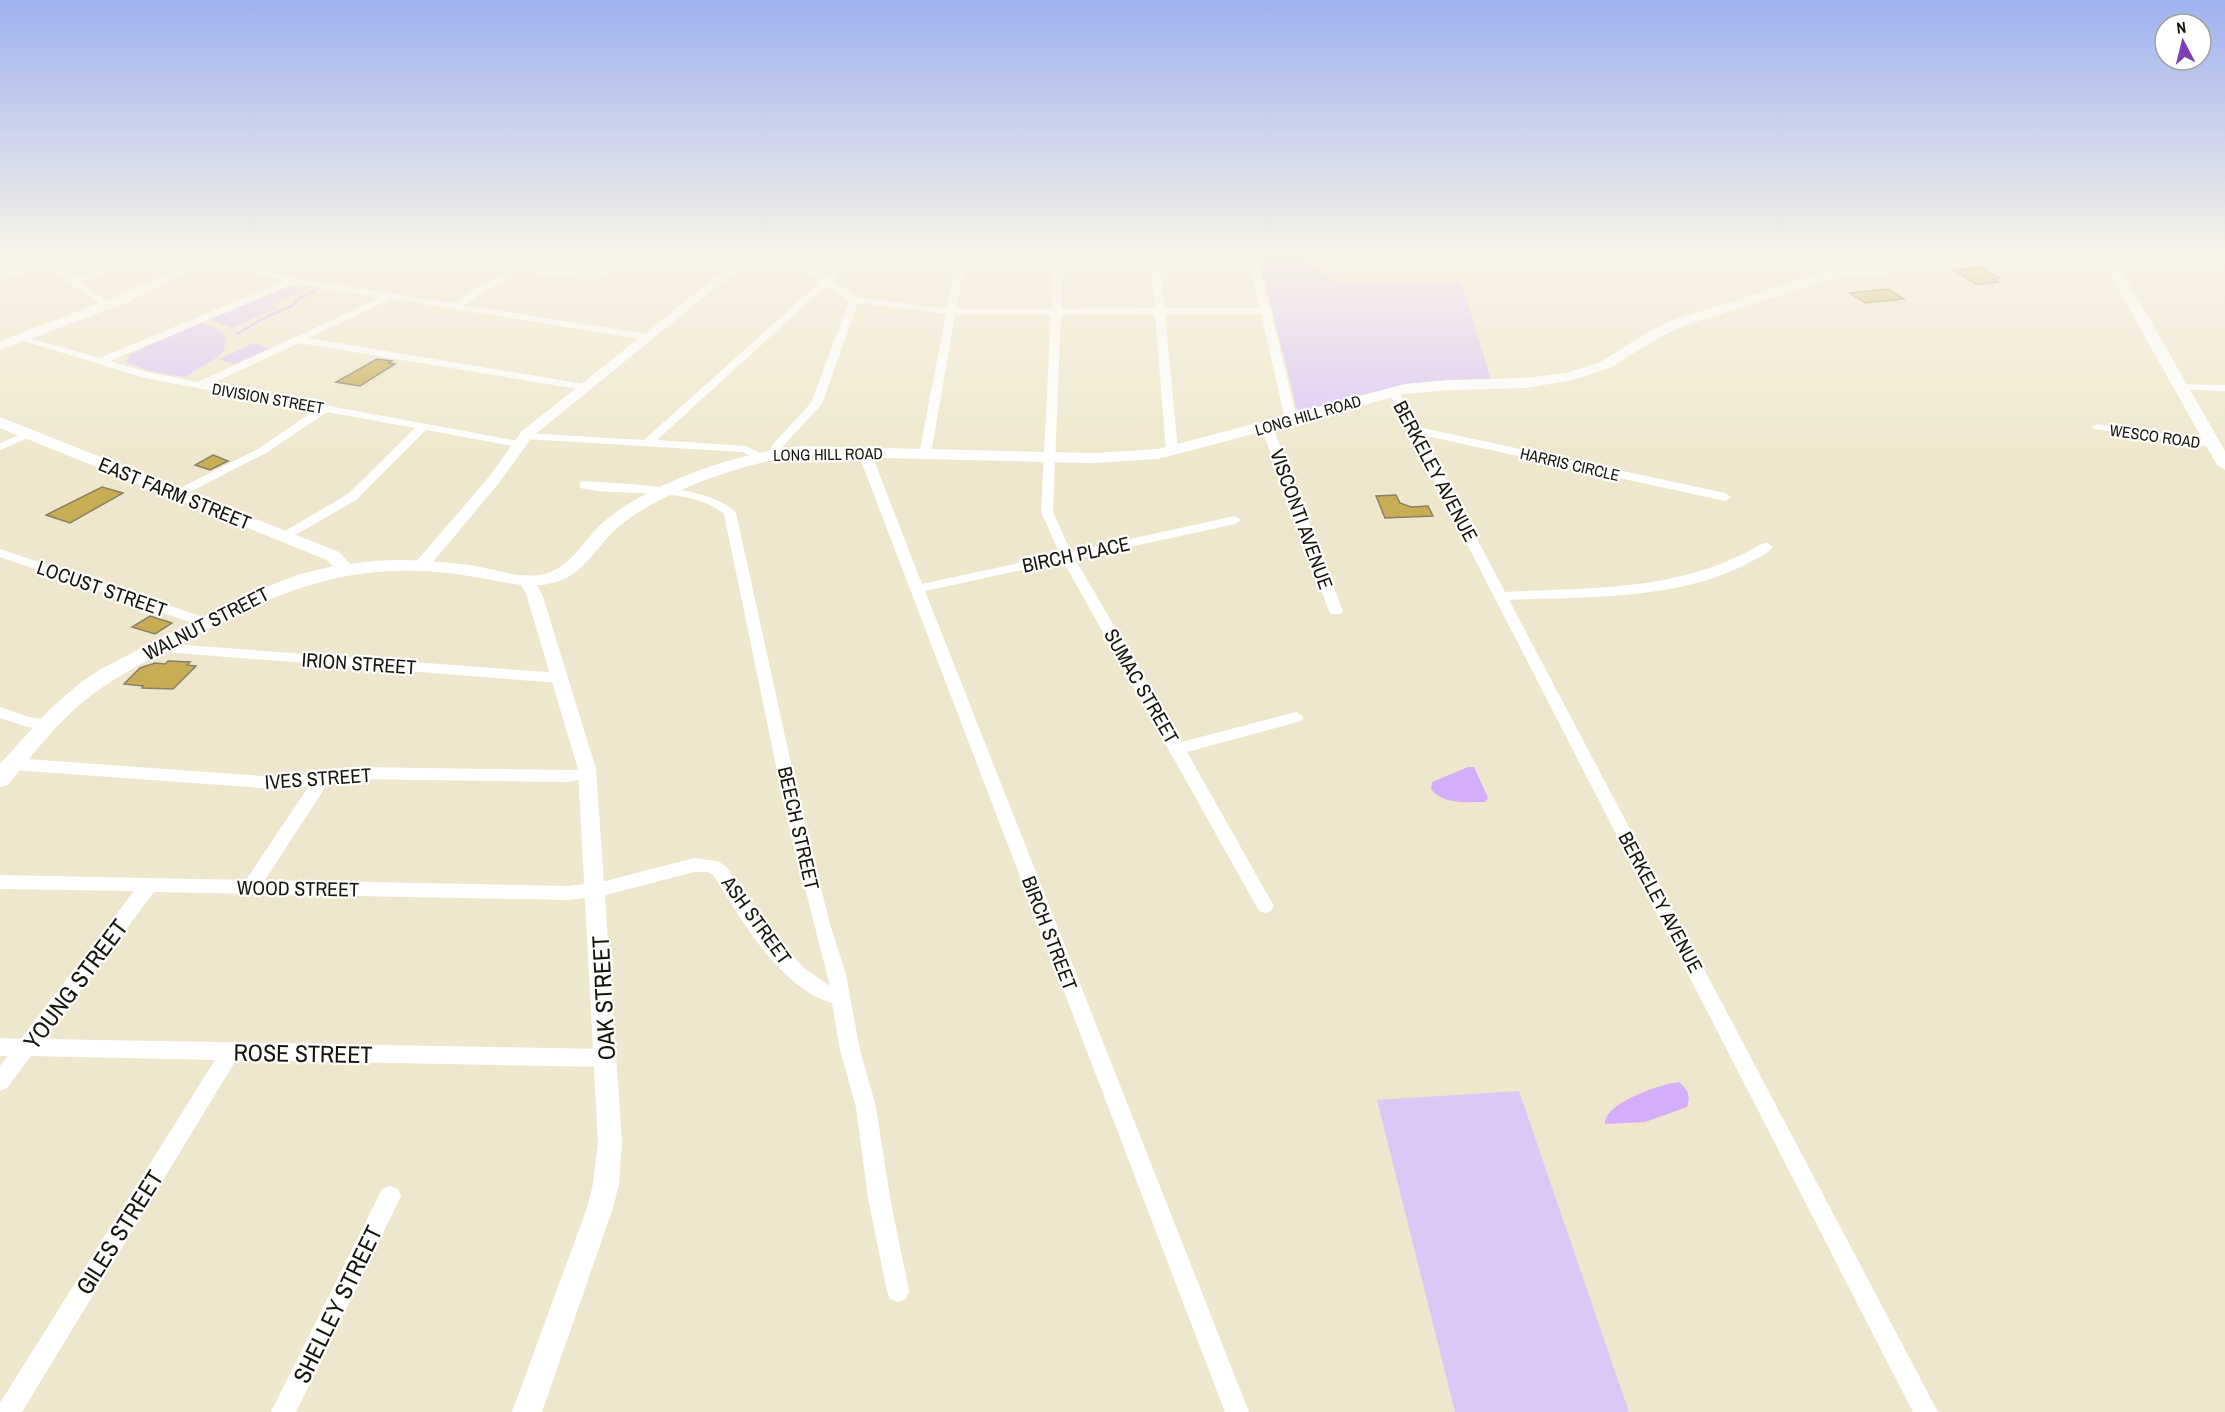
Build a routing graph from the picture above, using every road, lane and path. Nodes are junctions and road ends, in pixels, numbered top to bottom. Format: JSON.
{"nodes":[{"id":1,"x":62,"y":323,"type":"edge"},
{"id":2,"x":194,"y":323,"type":"edge"},
{"id":3,"x":335,"y":323,"type":"edge"},
{"id":4,"x":552,"y":323,"type":"edge"},
{"id":5,"x":666,"y":323,"type":"edge"},
{"id":6,"x":781,"y":323,"type":"edge"},
{"id":7,"x":846,"y":323,"type":"edge"},
{"id":8,"x":949,"y":323,"type":"edge"},
{"id":9,"x":1055,"y":323,"type":"edge"},
{"id":10,"x":1160,"y":323,"type":"edge"},
{"id":11,"x":1267,"y":323,"type":"edge"},
{"id":12,"x":1678,"y":323,"type":"edge"},
{"id":13,"x":2144,"y":323,"type":"edge"},
{"id":14,"x":647,"y":338,"type":"junction"},
{"id":15,"x":22,"y":339,"type":"junction"},
{"id":16,"x":300,"y":340,"type":"junction"},
{"id":17,"x":0,"y":346,"type":"edge"},
{"id":18,"x":100,"y":362,"type":"junction"},
{"id":19,"x":200,"y":385,"type":"junction"},
{"id":20,"x":584,"y":387,"type":"junction"},
{"id":21,"x":2180,"y":387,"type":"junction"},
{"id":22,"x":2225,"y":388,"type":"edge"},
{"id":23,"x":1394,"y":392,"type":"junction"},
{"id":24,"x":325,"y":408,"type":"junction"},
{"id":25,"x":1291,"y":419,"type":"junction"},
{"id":26,"x":0,"y":422,"type":"edge"},
{"id":27,"x":424,"y":426,"type":"junction"},
{"id":28,"x":1267,"y":427,"type":"junction"},
{"id":29,"x":2098,"y":427,"type":"dead end"},
{"id":30,"x":1416,"y":430,"type":"junction"},
{"id":31,"x":29,"y":434,"type":"junction"},
{"id":32,"x":521,"y":440,"type":"junction"},
{"id":33,"x":646,"y":444,"type":"junction"},
{"id":34,"x":2212,"y":444,"type":"junction"},
{"id":35,"x":0,"y":447,"type":"edge"},
{"id":36,"x":1172,"y":451,"type":"junction"},
{"id":37,"x":866,"y":453,"type":"junction"},
{"id":38,"x":925,"y":454,"type":"junction"},
{"id":39,"x":766,"y":455,"type":"junction"},
{"id":40,"x":1049,"y":457,"type":"junction"},
{"id":41,"x":2225,"y":465,"type":"edge"},
{"id":42,"x":584,"y":485,"type":"dead end"},
{"id":43,"x":669,"y":492,"type":"junction"},
{"id":44,"x":178,"y":494,"type":"junction"},
{"id":45,"x":1725,"y":497,"type":"dead end"},
{"id":46,"x":1235,"y":520,"type":"dead end"},
{"id":47,"x":285,"y":537,"type":"junction"},
{"id":48,"x":1767,"y":547,"type":"dead end"},
{"id":49,"x":0,"y":553,"type":"edge"},
{"id":50,"x":1067,"y":556,"type":"junction"},
{"id":51,"x":422,"y":566,"type":"junction"},
{"id":52,"x":344,"y":570,"type":"junction"},
{"id":53,"x":527,"y":580,"type":"junction"},
{"id":54,"x":917,"y":589,"type":"junction"},
{"id":55,"x":1501,"y":596,"type":"junction"},
{"id":56,"x":1336,"y":611,"type":"dead end"},
{"id":57,"x":204,"y":622,"type":"junction"},
{"id":58,"x":157,"y":648,"type":"junction"},
{"id":59,"x":560,"y":678,"type":"junction"},
{"id":60,"x":0,"y":712,"type":"edge"},
{"id":61,"x":1296,"y":717,"type":"dead end"},
{"id":62,"x":47,"y":724,"type":"junction"},
{"id":63,"x":1178,"y":748,"type":"junction"},
{"id":64,"x":13,"y":764,"type":"junction"},
{"id":65,"x":588,"y":774,"type":"junction"},
{"id":66,"x":324,"y":777,"type":"junction"},
{"id":67,"x":0,"y":779,"type":"edge"},
{"id":68,"x":0,"y":882,"type":"edge"},
{"id":69,"x":149,"y":885,"type":"junction"},
{"id":70,"x":251,"y":887,"type":"junction"},
{"id":71,"x":596,"y":890,"type":"junction"},
{"id":72,"x":1265,"y":906,"type":"dead end"},
{"id":73,"x":842,"y":997,"type":"junction"},
{"id":74,"x":0,"y":1047,"type":"edge"},
{"id":75,"x":26,"y":1048,"type":"junction"},
{"id":76,"x":230,"y":1052,"type":"junction"},
{"id":77,"x":606,"y":1058,"type":"junction"},
{"id":78,"x":0,"y":1082,"type":"edge"},
{"id":79,"x":390,"y":1196,"type":"dead end"},
{"id":80,"x":898,"y":1291,"type":"dead end"},
{"id":81,"x":8,"y":1412,"type":"edge"},
{"id":82,"x":283,"y":1412,"type":"edge"},
{"id":83,"x":527,"y":1412,"type":"edge"},
{"id":84,"x":1237,"y":1412,"type":"edge"},
{"id":85,"x":1926,"y":1412,"type":"edge"}],
"edges":[{"from":1,"to":15,"type":"main road"},
{"from":2,"to":18,"type":"street"},
{"from":3,"to":16,"type":"street"},
{"from":4,"to":14,"type":"street"},
{"from":5,"to":14,"type":"street"},
{"from":6,"to":33,"type":"street"},
{"from":7,"to":39,"type":"street"},
{"from":8,"to":38,"type":"street"},
{"from":9,"to":40,"type":"street","name":"SUMAC STREET"},
{"from":10,"to":36,"type":"street"},
{"from":11,"to":25,"type":"street"},
{"from":12,"to":23,"type":"main road","name":"LONG HILL ROAD"},
{"from":13,"to":21,"type":"main road"},
{"from":14,"to":20,"type":"street"},
{"from":15,"to":17,"type":"main road"},
{"from":15,"to":18,"type":"street","name":"DIVISION STREET"},
{"from":16,"to":19,"type":"street"},
{"from":16,"to":20,"type":"street"},
{"from":18,"to":19,"type":"street","name":"DIVISION STREET"},
{"from":19,"to":24,"type":"street","name":"DIVISION STREET"},
{"from":20,"to":32,"type":"street"},
{"from":21,"to":22,"type":"street"},
{"from":21,"to":34,"type":"main road"},
{"from":23,"to":25,"type":"main road","name":"LONG HILL ROAD"},
{"from":23,"to":30,"type":"street","name":"BERKELEY AVENUE"},
{"from":24,"to":27,"type":"street","name":"DIVISION STREET"},
{"from":24,"to":44,"type":"street"},
{"from":25,"to":28,"type":"main road","name":"LONG HILL ROAD"},
{"from":26,"to":31,"type":"main road","name":"EAST FARM STREET"},
{"from":27,"to":32,"type":"street","name":"DIVISION STREET"},
{"from":27,"to":47,"type":"street"},
{"from":28,"to":36,"type":"main road","name":"LONG HILL ROAD"},
{"from":28,"to":56,"type":"street","name":"VISCONTI AVENUE"},
{"from":29,"to":34,"type":"street","name":"WESCO ROAD"},
{"from":30,"to":45,"type":"street","name":"HARRIS CIRCLE"},
{"from":30,"to":55,"type":"street","name":"BERKELEY AVENUE"},
{"from":31,"to":35,"type":"street"},
{"from":31,"to":44,"type":"main road","name":"EAST FARM STREET"},
{"from":32,"to":33,"type":"street","name":"DIVISION STREET"},
{"from":32,"to":51,"type":"street"},
{"from":33,"to":39,"type":"street","name":"DIVISION STREET"},
{"from":34,"to":41,"type":"main road"},
{"from":36,"to":40,"type":"main road","name":"LONG HILL ROAD"},
{"from":37,"to":38,"type":"main road","name":"LONG HILL ROAD"},
{"from":37,"to":39,"type":"main road","name":"LONG HILL ROAD"},
{"from":37,"to":54,"type":"street","name":"BIRCH STREET"},
{"from":38,"to":40,"type":"main road","name":"LONG HILL ROAD"},
{"from":39,"to":43,"type":"main road","name":"LONG HILL ROAD"},
{"from":40,"to":50,"type":"street","name":"SUMAC STREET"},
{"from":42,"to":43,"type":"street","name":"BEECH STREET"},
{"from":43,"to":53,"type":"main road","name":"LONG HILL ROAD"},
{"from":43,"to":73,"type":"street","name":"BEECH STREET"},
{"from":44,"to":47,"type":"main road","name":"EAST FARM STREET"},
{"from":46,"to":50,"type":"street","name":"BIRCH PLACE"},
{"from":47,"to":52,"type":"main road","name":"EAST FARM STREET"},
{"from":48,"to":55,"type":"street"},
{"from":49,"to":57,"type":"street","name":"LOCUST STREET"},
{"from":50,"to":54,"type":"street","name":"BIRCH PLACE"},
{"from":50,"to":63,"type":"street","name":"SUMAC STREET"},
{"from":51,"to":52,"type":"main road","name":"WALNUT STREET"},
{"from":51,"to":53,"type":"main road","name":"WALNUT STREET"},
{"from":52,"to":57,"type":"main road","name":"WALNUT STREET"},
{"from":53,"to":59,"type":"street","name":"OAK STREET"},
{"from":54,"to":84,"type":"street","name":"BIRCH STREET"},
{"from":55,"to":85,"type":"street","name":"BERKELEY AVENUE"},
{"from":57,"to":58,"type":"main road","name":"WALNUT STREET"},
{"from":58,"to":59,"type":"street","name":"IRION STREET"},
{"from":58,"to":62,"type":"main road","name":"WALNUT STREET"},
{"from":59,"to":65,"type":"street","name":"OAK STREET"},
{"from":60,"to":62,"type":"street"},
{"from":61,"to":63,"type":"street"},
{"from":62,"to":64,"type":"main road","name":"WALNUT STREET"},
{"from":63,"to":72,"type":"street","name":"SUMAC STREET"},
{"from":64,"to":66,"type":"street","name":"IVES STREET"},
{"from":64,"to":67,"type":"main road","name":"WALNUT STREET"},
{"from":65,"to":66,"type":"street","name":"IVES STREET"},
{"from":65,"to":71,"type":"street","name":"OAK STREET"},
{"from":66,"to":70,"type":"street"},
{"from":68,"to":69,"type":"street","name":"WOOD STREET"},
{"from":69,"to":70,"type":"street","name":"WOOD STREET"},
{"from":69,"to":75,"type":"street","name":"YOUNG STREET"},
{"from":70,"to":71,"type":"street","name":"WOOD STREET"},
{"from":71,"to":73,"type":"street","name":"ASH STREET"},
{"from":71,"to":77,"type":"street","name":"OAK STREET"},
{"from":73,"to":80,"type":"street","name":"BEECH STREET"},
{"from":74,"to":75,"type":"street","name":"ROSE STREET"},
{"from":75,"to":76,"type":"street","name":"ROSE STREET"},
{"from":75,"to":78,"type":"street","name":"YOUNG STREET"},
{"from":76,"to":77,"type":"street","name":"ROSE STREET"},
{"from":76,"to":81,"type":"street","name":"GILES STREET"},
{"from":77,"to":83,"type":"street","name":"OAK STREET"},
{"from":79,"to":82,"type":"street","name":"SHELLEY STREET"}]}
